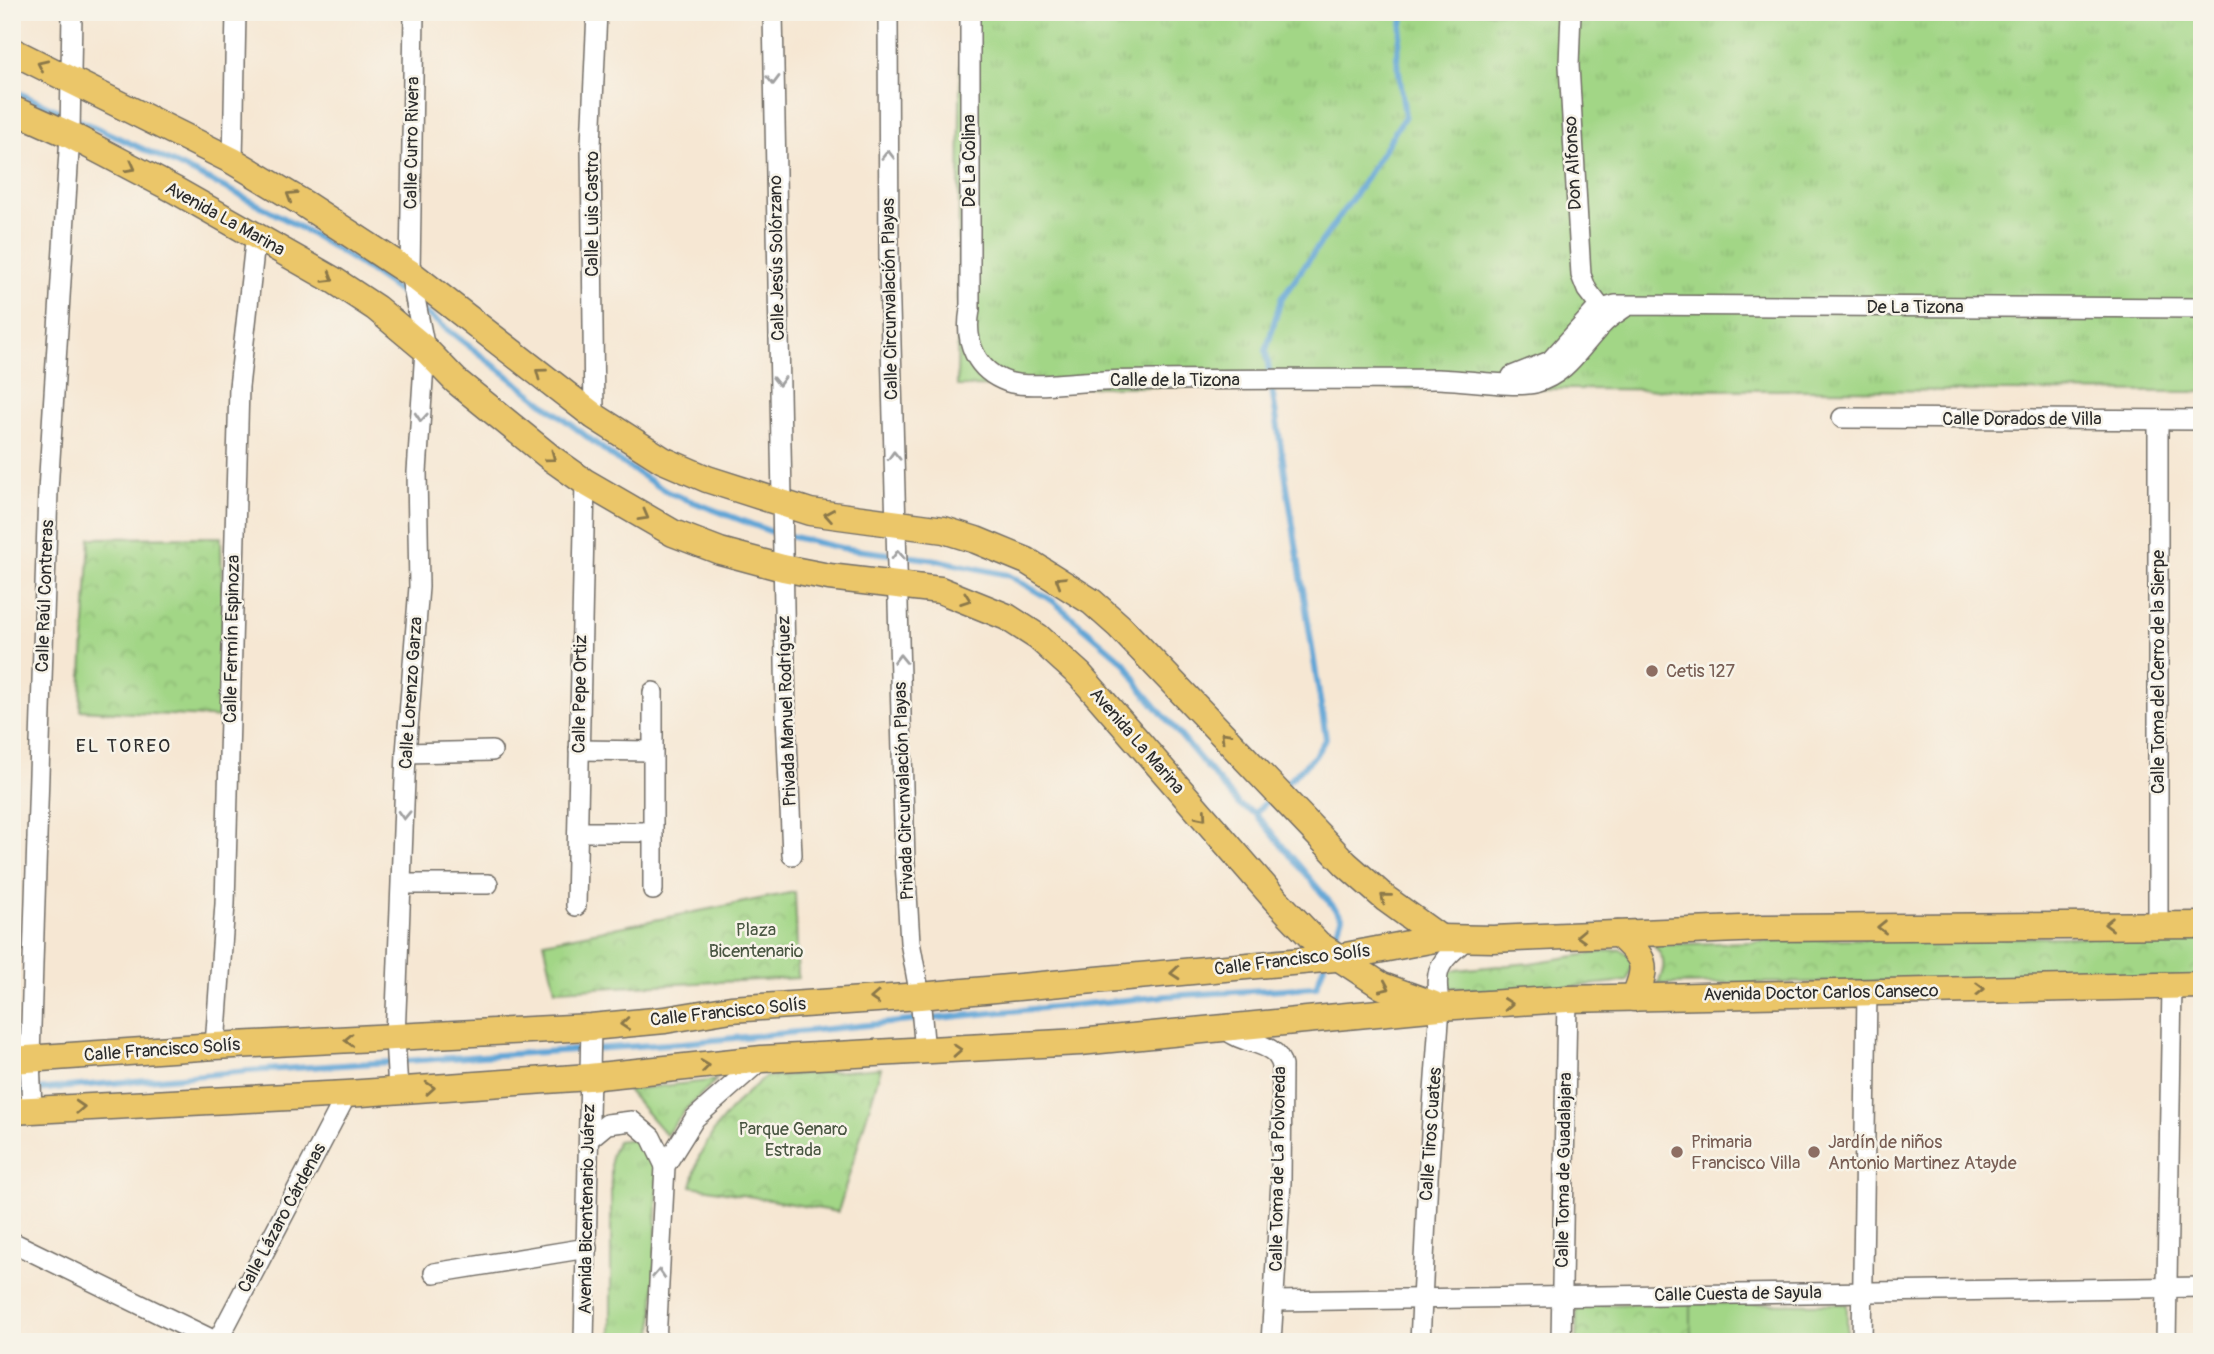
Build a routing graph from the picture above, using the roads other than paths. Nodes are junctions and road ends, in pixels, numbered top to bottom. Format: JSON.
{"nodes":[{"id":1,"x":72,"y":12,"type":"edge"},
{"id":2,"x":236,"y":12,"type":"edge"},
{"id":3,"x":414,"y":12,"type":"edge"},
{"id":4,"x":597,"y":12,"type":"edge"},
{"id":5,"x":773,"y":12,"type":"edge"},
{"id":6,"x":869,"y":12,"type":"edge"},
{"id":7,"x":970,"y":12,"type":"edge"},
{"id":8,"x":1571,"y":12,"type":"edge"},
{"id":9,"x":887,"y":20,"type":"edge"},
{"id":10,"x":12,"y":51,"type":"edge"},
{"id":11,"x":73,"y":79,"type":"junction"},
{"id":12,"x":12,"y":109,"type":"edge"},
{"id":13,"x":70,"y":135,"type":"junction"},
{"id":14,"x":233,"y":161,"type":"junction"},
{"id":15,"x":256,"y":233,"type":"junction"},
{"id":16,"x":410,"y":273,"type":"junction"},
{"id":17,"x":2202,"y":308,"type":"edge"},
{"id":18,"x":970,"y":310,"type":"joint"},
{"id":19,"x":1605,"y":313,"type":"junction"},
{"id":20,"x":425,"y":349,"type":"junction"},
{"id":21,"x":594,"y":416,"type":"junction"},
{"id":22,"x":1842,"y":418,"type":"dead end"},
{"id":23,"x":2158,"y":420,"type":"junction"},
{"id":24,"x":2202,"y":420,"type":"edge"},
{"id":25,"x":585,"y":482,"type":"junction"},
{"id":26,"x":781,"y":503,"type":"junction"},
{"id":27,"x":897,"y":524,"type":"junction"},
{"id":28,"x":783,"y":568,"type":"junction"},
{"id":29,"x":899,"y":586,"type":"junction"},
{"id":30,"x":653,"y":692,"type":"dead end"},
{"id":31,"x":579,"y":750,"type":"junction"},
{"id":32,"x":492,"y":751,"type":"dead end"},
{"id":33,"x":652,"y":751,"type":"junction"},
{"id":34,"x":406,"y":753,"type":"junction"},
{"id":35,"x":578,"y":832,"type":"junction"},
{"id":36,"x":651,"y":832,"type":"junction"},
{"id":37,"x":792,"y":855,"type":"dead end"},
{"id":38,"x":402,"y":884,"type":"junction"},
{"id":39,"x":488,"y":884,"type":"dead end"},
{"id":40,"x":653,"y":890,"type":"dead end"},
{"id":41,"x":576,"y":906,"type":"dead end"},
{"id":42,"x":2158,"y":924,"type":"junction"},
{"id":43,"x":2202,"y":925,"type":"edge"},
{"id":44,"x":1618,"y":934,"type":"junction"},
{"id":45,"x":1440,"y":938,"type":"junction"},
{"id":46,"x":1467,"y":939,"type":"junction"},
{"id":47,"x":1327,"y":959,"type":"junction"},
{"id":48,"x":2172,"y":985,"type":"junction"},
{"id":49,"x":2202,"y":985,"type":"edge"},
{"id":50,"x":1867,"y":991,"type":"junction"},
{"id":51,"x":920,"y":996,"type":"junction"},
{"id":52,"x":1634,"y":998,"type":"junction"},
{"id":53,"x":1567,"y":999,"type":"junction"},
{"id":54,"x":1440,"y":1007,"type":"junction"},
{"id":55,"x":591,"y":1027,"type":"junction"},
{"id":56,"x":1227,"y":1030,"type":"junction"},
{"id":57,"x":395,"y":1038,"type":"junction"},
{"id":58,"x":215,"y":1046,"type":"junction"},
{"id":59,"x":925,"y":1052,"type":"junction"},
{"id":60,"x":21,"y":1059,"type":"edge"},
{"id":61,"x":762,"y":1059,"type":"junction"},
{"id":62,"x":589,"y":1077,"type":"junction"},
{"id":63,"x":398,"y":1090,"type":"junction"},
{"id":64,"x":347,"y":1094,"type":"junction"},
{"id":65,"x":22,"y":1110,"type":"edge"},
{"id":66,"x":590,"y":1138,"type":"junction"},
{"id":67,"x":665,"y":1166,"type":"junction"},
{"id":68,"x":12,"y":1242,"type":"edge"},
{"id":69,"x":587,"y":1248,"type":"junction"},
{"id":70,"x":433,"y":1273,"type":"dead end"},
{"id":71,"x":2202,"y":1287,"type":"edge"},
{"id":72,"x":2167,"y":1288,"type":"junction"},
{"id":73,"x":1863,"y":1293,"type":"junction"},
{"id":74,"x":1562,"y":1297,"type":"junction"},
{"id":75,"x":1422,"y":1299,"type":"junction"},
{"id":76,"x":1275,"y":1301,"type":"junction"},
{"id":77,"x":217,"y":1342,"type":"edge"},
{"id":78,"x":584,"y":1342,"type":"edge"},
{"id":79,"x":656,"y":1342,"type":"edge"},
{"id":80,"x":1271,"y":1342,"type":"edge"},
{"id":81,"x":1420,"y":1342,"type":"edge"},
{"id":82,"x":1561,"y":1342,"type":"edge"},
{"id":83,"x":1862,"y":1342,"type":"edge"},
{"id":84,"x":2166,"y":1342,"type":"edge"}],
"edges":[{"from":1,"to":11,"type":"street","name":"Calle Raúl Contreras"},
{"from":2,"to":14,"type":"street"},
{"from":3,"to":16,"type":"street","name":"Calle Curro Rivera"},
{"from":4,"to":21,"type":"street","name":"Calle Luis Castro"},
{"from":5,"to":26,"type":"street","name":"Calle Jesús Solórzano","one_way":true},
{"from":6,"to":9,"type":"street"},
{"from":7,"to":18,"type":"street","name":"De La Colina"},
{"from":8,"to":19,"type":"street","name":"Don Alfonso"},
{"from":27,"to":9,"type":"street","name":"Calle Circunvalación Playas","one_way":true},
{"from":11,"to":10,"type":"main road","one_way":true},
{"from":11,"to":13,"type":"street","name":"Calle Raúl Contreras"},
{"from":11,"to":14,"type":"main road"},
{"from":12,"to":13,"type":"main road","name":"Avenida La Marina"},
{"from":13,"to":15,"type":"main road","name":"Avenida La Marina","one_way":true},
{"from":13,"to":60,"type":"street","name":"Calle Raúl Contreras"},
{"from":16,"to":14,"type":"main road","one_way":true},
{"from":15,"to":20,"type":"main road","name":"Avenida La Marina","one_way":true},
{"from":15,"to":58,"type":"street","name":"Calle Fermín Espinoza"},
{"from":16,"to":20,"type":"street"},
{"from":21,"to":16,"type":"main road","one_way":true},
{"from":17,"to":19,"type":"street","name":"De La Tizona"},
{"from":18,"to":19,"type":"street","name":"Calle de la Tizona"},
{"from":20,"to":25,"type":"main road","name":"Avenida La Marina","one_way":true},
{"from":20,"to":34,"type":"street","name":"Calle Lorenzo Garza","one_way":true},
{"from":21,"to":26,"type":"main road"},
{"from":22,"to":23,"type":"street","name":"Calle Dorados de Villa"},
{"from":23,"to":24,"type":"street","name":"Calle Dorados de Villa"},
{"from":23,"to":42,"type":"street","name":"Calle Toma del Cerro de la Sierpe"},
{"from":25,"to":28,"type":"main road","name":"Avenida La Marina","one_way":true},
{"from":25,"to":31,"type":"street","name":"Calle Pepe Ortiz"},
{"from":27,"to":26,"type":"main road","one_way":true},
{"from":26,"to":28,"type":"street"},
{"from":29,"to":27,"type":"street","name":"Calle Circunvalación Playas","one_way":true},
{"from":45,"to":27,"type":"main road","one_way":true},
{"from":28,"to":29,"type":"main road","name":"Avenida La Marina"},
{"from":28,"to":37,"type":"street","name":"Privada Manuel Rodríguez"},
{"from":29,"to":47,"type":"main road","name":"Avenida La Marina","one_way":true},
{"from":51,"to":29,"type":"street","name":"Privada Circunvalación Playas","one_way":true},
{"from":30,"to":33,"type":"street"},
{"from":31,"to":33,"type":"street"},
{"from":31,"to":35,"type":"street","name":"Calle Pepe Ortiz"},
{"from":32,"to":34,"type":"street"},
{"from":33,"to":36,"type":"street"},
{"from":34,"to":38,"type":"street","name":"Calle Lorenzo Garza","one_way":true},
{"from":35,"to":36,"type":"street"},
{"from":35,"to":41,"type":"street","name":"Calle Pepe Ortiz"},
{"from":36,"to":40,"type":"street"},
{"from":38,"to":39,"type":"street"},
{"from":38,"to":57,"type":"street","name":"Calle Lorenzo Garza"},
{"from":42,"to":43,"type":"main road"},
{"from":42,"to":44,"type":"main road","one_way":true},
{"from":44,"to":46,"type":"main road","one_way":true},
{"from":44,"to":52,"type":"main road"},
{"from":45,"to":46,"type":"main road"},
{"from":45,"to":47,"type":"main road","name":"Calle Francisco Solís"},
{"from":46,"to":54,"type":"street","name":"Calle Tiros Cuates"},
{"from":47,"to":51,"type":"main road","name":"Calle Francisco Solís","one_way":true},
{"from":47,"to":54,"type":"main road","name":"Avenida La Marina","one_way":true},
{"from":48,"to":49,"type":"main road","name":"Avenida Doctor Carlos Canseco"},
{"from":50,"to":48,"type":"main road","name":"Avenida Doctor Carlos Canseco","one_way":true},
{"from":48,"to":72,"type":"street"},
{"from":50,"to":52,"type":"main road","name":"Avenida Doctor Carlos Canseco"},
{"from":50,"to":73,"type":"street"},
{"from":51,"to":55,"type":"main road","name":"Calle Francisco Solís","one_way":true},
{"from":51,"to":59,"type":"street","name":"Privada Circunvalación Playas"},
{"from":52,"to":53,"type":"main road","name":"Avenida Doctor Carlos Canseco"},
{"from":54,"to":53,"type":"main road","name":"Avenida Doctor Carlos Canseco","one_way":true},
{"from":53,"to":74,"type":"street","name":"Calle Toma de Guadalajara"},
{"from":54,"to":56,"type":"main road"},
{"from":54,"to":75,"type":"street","name":"Calle Tiros Cuates"},
{"from":55,"to":57,"type":"main road","name":"Calle Francisco Solís"},
{"from":55,"to":62,"type":"street","name":"Avenida Bicentenario Juárez"},
{"from":59,"to":56,"type":"main road","one_way":true},
{"from":56,"to":76,"type":"street","name":"Calle Toma de La Polvoreda"},
{"from":57,"to":58,"type":"main road","name":"Calle Francisco Solís","one_way":true},
{"from":57,"to":63,"type":"street","name":"Calle Lorenzo Garza"},
{"from":58,"to":60,"type":"main road","name":"Calle Francisco Solís"},
{"from":59,"to":61,"type":"main road"},
{"from":60,"to":65,"type":"street","name":"Calle Raúl Contreras"},
{"from":62,"to":61,"type":"main road","one_way":true},
{"from":61,"to":67,"type":"street"},
{"from":63,"to":62,"type":"main road","one_way":true},
{"from":62,"to":66,"type":"street","name":"Avenida Bicentenario Juárez"},
{"from":63,"to":64,"type":"main road"},
{"from":65,"to":64,"type":"main road","one_way":true},
{"from":64,"to":77,"type":"street","name":"Calle Lázaro Cárdenas"},
{"from":66,"to":67,"type":"street"},
{"from":66,"to":69,"type":"street","name":"Avenida Bicentenario Juárez"},
{"from":79,"to":67,"type":"street","one_way":true},
{"from":68,"to":77,"type":"street"},
{"from":69,"to":70,"type":"street"},
{"from":69,"to":78,"type":"street","name":"Avenida Bicentenario Juárez"},
{"from":71,"to":72,"type":"street","name":"Calle Cuesta de Sayula"},
{"from":72,"to":73,"type":"street","name":"Calle Cuesta de Sayula"},
{"from":72,"to":84,"type":"street"},
{"from":73,"to":74,"type":"street","name":"Calle Cuesta de Sayula"},
{"from":73,"to":83,"type":"street"},
{"from":74,"to":75,"type":"street","name":"Calle Cuesta de Sayula"},
{"from":74,"to":82,"type":"street","name":"Calle Toma de Guadalajara"},
{"from":75,"to":76,"type":"street","name":"Calle Cuesta de Sayula"},
{"from":75,"to":81,"type":"street","name":"Calle Tiros Cuates"},
{"from":76,"to":80,"type":"street","name":"Calle Toma de La Polvoreda"}]}
